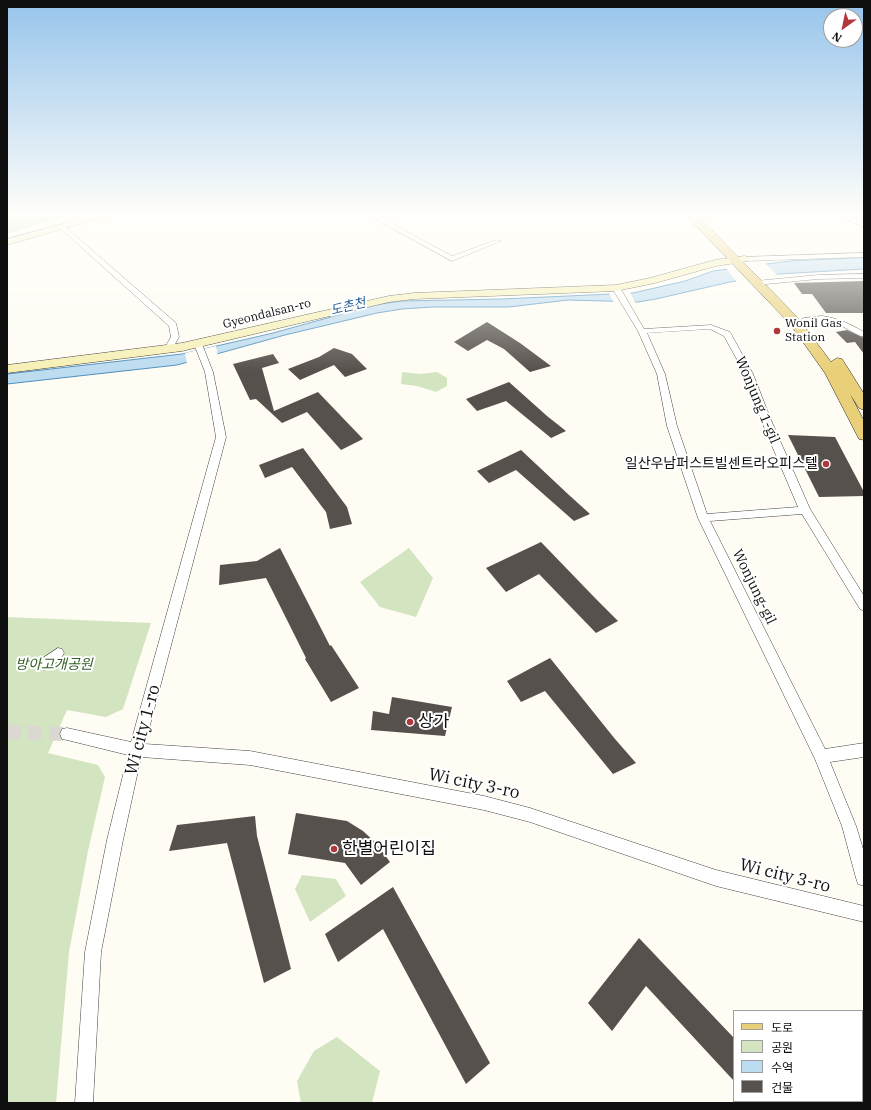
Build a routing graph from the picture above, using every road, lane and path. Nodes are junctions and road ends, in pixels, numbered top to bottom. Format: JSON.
{"nodes":[{"id":1,"x":107,"y":267,"type":"edge"},
{"id":2,"x":700,"y":267,"type":"edge"},
{"id":3,"x":746,"y":267,"type":"edge"},
{"id":4,"x":864,"y":276,"type":"edge"},
{"id":5,"x":760,"y":281,"type":"junction"},
{"id":6,"x":617,"y":290,"type":"junction"},
{"id":7,"x":804,"y":320,"type":"junction"},
{"id":8,"x":642,"y":331,"type":"junction"},
{"id":9,"x":864,"y":335,"type":"edge"},
{"id":10,"x":199,"y":346,"type":"junction"},
{"id":11,"x":168,"y":349,"type":"junction"},
{"id":12,"x":7,"y":369,"type":"edge"},
{"id":13,"x":864,"y":405,"type":"edge"},
{"id":14,"x":864,"y":435,"type":"edge"},
{"id":15,"x":805,"y":510,"type":"junction"},
{"id":16,"x":703,"y":518,"type":"junction"},
{"id":17,"x":864,"y":606,"type":"edge"},
{"id":18,"x":58,"y":653,"type":"dead end"},
{"id":19,"x":44,"y":664,"type":"dead end"},
{"id":20,"x":66,"y":734,"type":"tunnel mouth"},
{"id":21,"x":136,"y":750,"type":"junction"},
{"id":22,"x":864,"y":750,"type":"edge"},
{"id":23,"x":821,"y":756,"type":"junction"},
{"id":24,"x":864,"y":878,"type":"edge"},
{"id":25,"x":864,"y":914,"type":"edge"},
{"id":26,"x":84,"y":1103,"type":"edge"}],
"edges":[{"from":1,"to":11,"type":"street"},
{"from":2,"to":6,"type":"street","name":"Gyeondalsan-ro"},
{"from":3,"to":5,"type":"main road"},
{"from":4,"to":5,"type":"street"},
{"from":5,"to":7,"type":"main road"},
{"from":5,"to":14,"type":"main road"},
{"from":6,"to":8,"type":"street","name":"Wonjung-gil"},
{"from":6,"to":10,"type":"street","name":"Gyeondalsan-ro"},
{"from":7,"to":9,"type":"street"},
{"from":7,"to":13,"type":"main road"},
{"from":8,"to":15,"type":"street","name":"Wonjung 1-gil"},
{"from":8,"to":16,"type":"street","name":"Wonjung-gil"},
{"from":10,"to":11,"type":"street","name":"Gyeondalsan-ro"},
{"from":10,"to":21,"type":"street","name":"Wi city 1-ro"},
{"from":11,"to":12,"type":"street","name":"Gyeondalsan-ro"},
{"from":15,"to":16,"type":"street"},
{"from":15,"to":17,"type":"street","name":"Wonjung 1-gil"},
{"from":16,"to":23,"type":"street","name":"Wonjung-gil"},
{"from":18,"to":19,"type":"street"},
{"from":20,"to":21,"type":"street","name":"Wi city 3-ro"},
{"from":21,"to":25,"type":"street","name":"Wi city 3-ro"},
{"from":21,"to":26,"type":"street","name":"Wi city 1-ro"},
{"from":22,"to":23,"type":"street"},
{"from":23,"to":24,"type":"street","name":"Wonjung-gil"}]}
